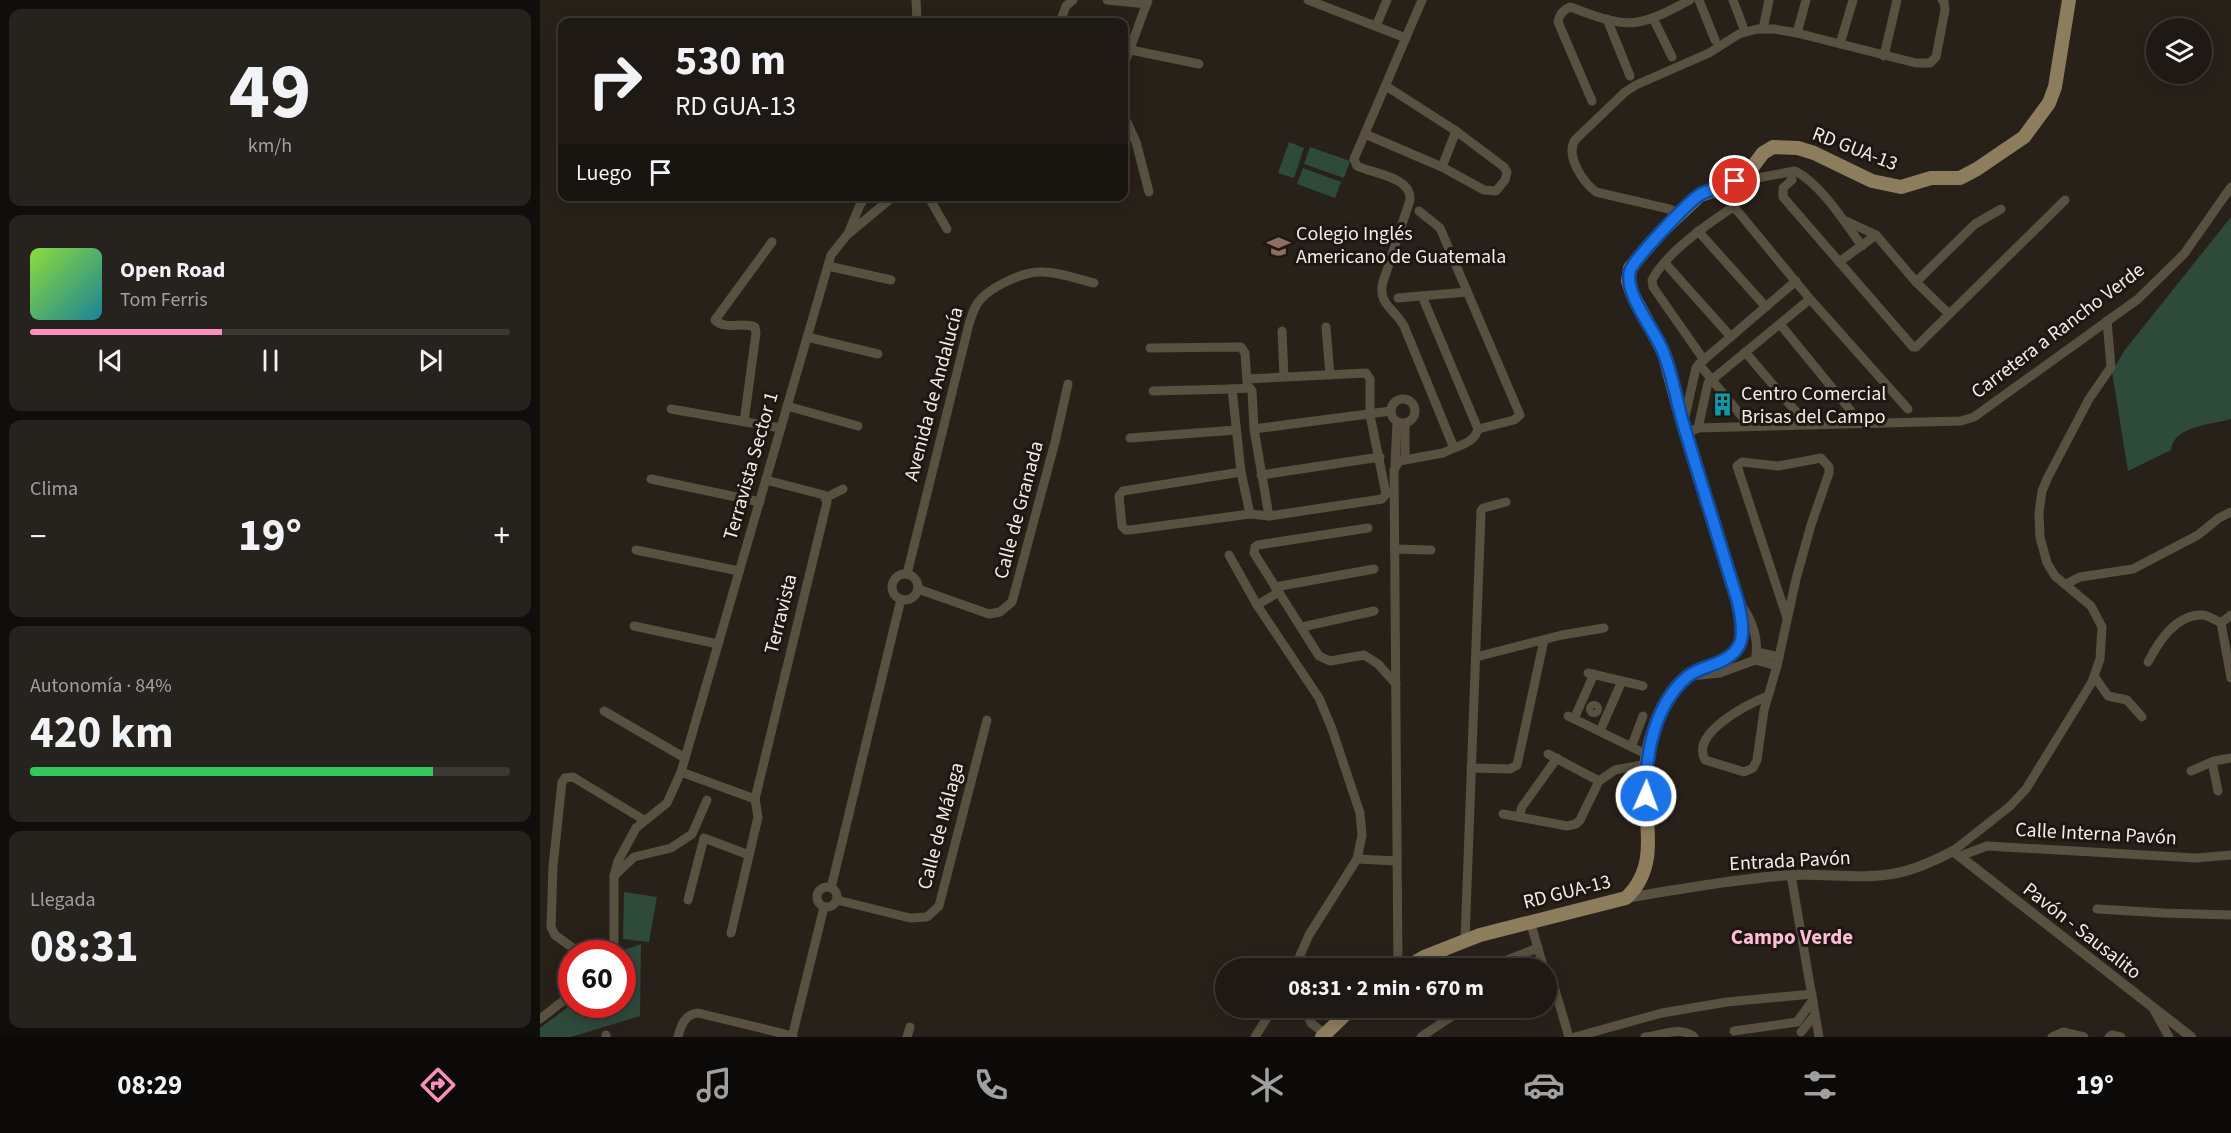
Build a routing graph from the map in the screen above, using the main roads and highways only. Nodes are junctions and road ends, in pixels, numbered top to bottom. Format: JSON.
{"nodes":[{"id":1,"x":2069,"y":0,"type":"edge"},
{"id":2,"x":1425,"y":958,"type":"edge"},
{"id":3,"x":1342,"y":1018,"type":"edge"},
{"id":4,"x":1323,"y":1036,"type":"edge"}],
"edges":[{"from":1,"to":2,"type":"main road","name":"RD GUA-13"},
{"from":3,"to":4,"type":"main road"}]}
